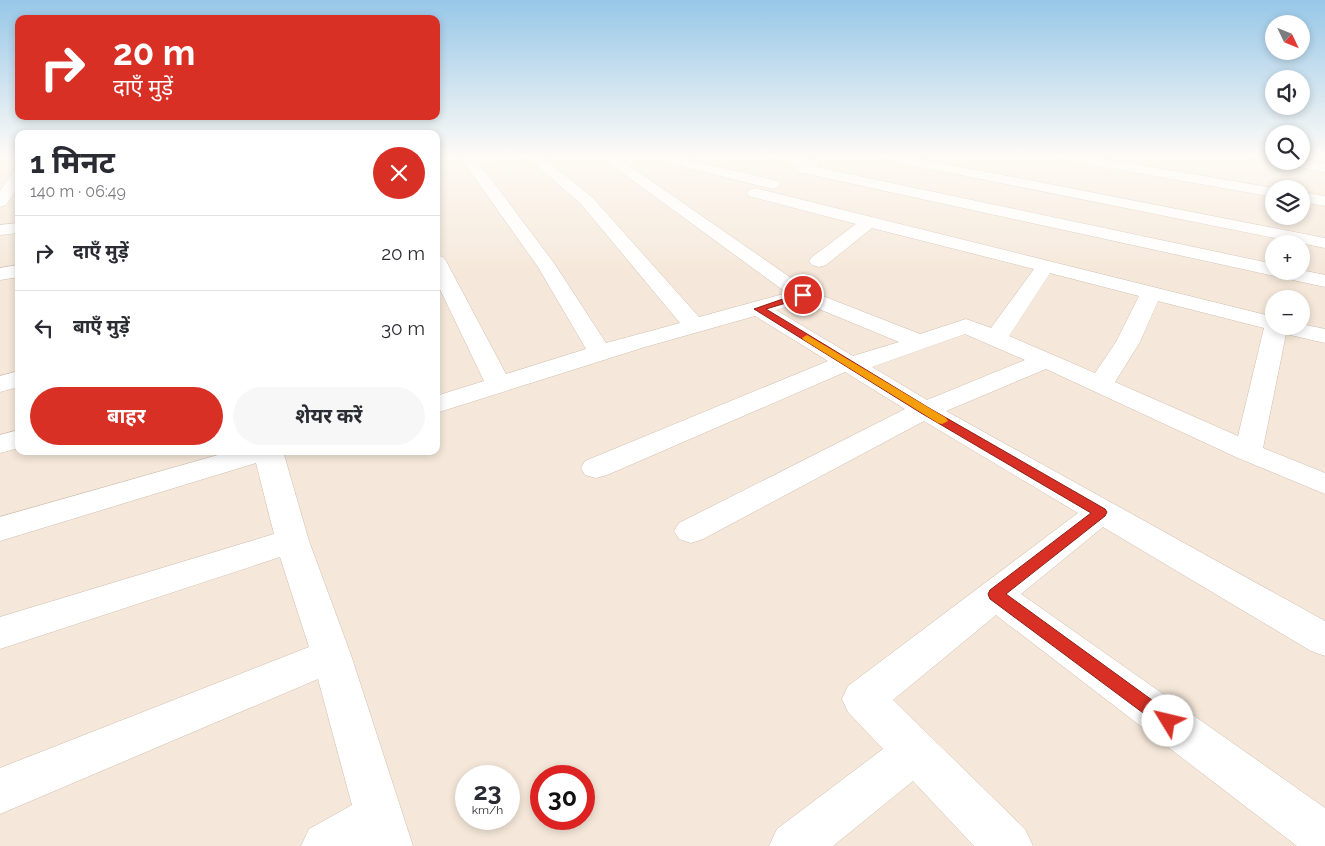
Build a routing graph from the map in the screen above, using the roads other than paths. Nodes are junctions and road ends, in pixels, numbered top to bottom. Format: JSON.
{"nodes":[{"id":1,"x":494,"y":194,"type":"edge"},
{"id":2,"x":579,"y":194,"type":"edge"},
{"id":3,"x":661,"y":194,"type":"edge"},
{"id":4,"x":761,"y":194,"type":"edge"},
{"id":5,"x":949,"y":194,"type":"edge"},
{"id":6,"x":1082,"y":194,"type":"edge"},
{"id":7,"x":1310,"y":198,"type":"edge"},
{"id":8,"x":1325,"y":201,"type":"edge"},
{"id":9,"x":869,"y":222,"type":"junction"},
{"id":10,"x":15,"y":228,"type":"edge"},
{"id":11,"x":0,"y":230,"type":"edge"},
{"id":12,"x":1325,"y":242,"type":"edge"},
{"id":13,"x":819,"y":261,"type":"dead end"},
{"id":14,"x":1045,"y":267,"type":"junction"},
{"id":15,"x":1265,"y":268,"type":"edge"},
{"id":16,"x":440,"y":269,"type":"edge"},
{"id":17,"x":15,"y":272,"type":"edge"},
{"id":18,"x":0,"y":274,"type":"edge"},
{"id":19,"x":1310,"y":278,"type":"edge"},
{"id":20,"x":1325,"y":281,"type":"edge"},
{"id":21,"x":1152,"y":292,"type":"junction"},
{"id":22,"x":803,"y":295,"type":"junction"},
{"id":23,"x":758,"y":309,"type":"junction"},
{"id":24,"x":1265,"y":322,"type":"edge"},
{"id":25,"x":694,"y":325,"type":"junction"},
{"id":26,"x":1310,"y":333,"type":"edge"},
{"id":27,"x":1274,"y":335,"type":"edge"},
{"id":28,"x":1325,"y":336,"type":"edge"},
{"id":29,"x":995,"y":339,"type":"junction"},
{"id":30,"x":919,"y":342,"type":"junction"},
{"id":31,"x":600,"y":352,"type":"junction"},
{"id":32,"x":1046,"y":360,"type":"junction"},
{"id":33,"x":850,"y":364,"type":"junction"},
{"id":34,"x":15,"y":380,"type":"edge"},
{"id":35,"x":0,"y":384,"type":"edge"},
{"id":36,"x":499,"y":385,"type":"junction"},
{"id":37,"x":1100,"y":385,"type":"junction"},
{"id":38,"x":440,"y":404,"type":"edge"},
{"id":39,"x":925,"y":410,"type":"junction"},
{"id":40,"x":15,"y":440,"type":"edge"},
{"id":41,"x":0,"y":444,"type":"edge"},
{"id":42,"x":1248,"y":452,"type":"junction"},
{"id":43,"x":267,"y":455,"type":"edge"},
{"id":44,"x":274,"y":455,"type":"edge"},
{"id":45,"x":596,"y":468,"type":"dead end"},
{"id":46,"x":1325,"y":484,"type":"edge"},
{"id":47,"x":1101,"y":512,"type":"junction"},
{"id":48,"x":0,"y":529,"type":"edge"},
{"id":49,"x":691,"y":531,"type":"dead end"},
{"id":50,"x":292,"y":541,"type":"junction"},
{"id":51,"x":996,"y":594,"type":"junction"},
{"id":52,"x":0,"y":633,"type":"edge"},
{"id":53,"x":1325,"y":640,"type":"edge"},
{"id":54,"x":331,"y":656,"type":"junction"},
{"id":55,"x":915,"y":752,"type":"junction"},
{"id":56,"x":0,"y":791,"type":"edge"},
{"id":57,"x":383,"y":832,"type":"edge"},
{"id":58,"x":1325,"y":837,"type":"edge"},
{"id":59,"x":326,"y":846,"type":"edge"},
{"id":60,"x":794,"y":846,"type":"edge"},
{"id":61,"x":1008,"y":846,"type":"edge"}],
"edges":[{"from":1,"to":31,"type":"street"},
{"from":2,"to":25,"type":"street"},
{"from":3,"to":22,"type":"street"},
{"from":4,"to":9,"type":"street"},
{"from":5,"to":15,"type":"street"},
{"from":6,"to":12,"type":"street"},
{"from":7,"to":8,"type":"street"},
{"from":9,"to":13,"type":"street"},
{"from":9,"to":14,"type":"street"},
{"from":10,"to":11,"type":"street"},
{"from":14,"to":21,"type":"street"},
{"from":14,"to":29,"type":"street"},
{"from":16,"to":36,"type":"street"},
{"from":17,"to":18,"type":"street"},
{"from":19,"to":20,"type":"street"},
{"from":21,"to":24,"type":"street"},
{"from":21,"to":37,"type":"street"},
{"from":22,"to":23,"type":"street"},
{"from":22,"to":30,"type":"street"},
{"from":23,"to":25,"type":"street"},
{"from":23,"to":33,"type":"street"},
{"from":25,"to":31,"type":"street"},
{"from":26,"to":28,"type":"street"},
{"from":27,"to":42,"type":"street"},
{"from":29,"to":30,"type":"street"},
{"from":29,"to":32,"type":"street"},
{"from":30,"to":33,"type":"street"},
{"from":31,"to":36,"type":"street"},
{"from":32,"to":37,"type":"street"},
{"from":32,"to":39,"type":"street"},
{"from":33,"to":39,"type":"street"},
{"from":33,"to":45,"type":"street"},
{"from":34,"to":35,"type":"street"},
{"from":36,"to":38,"type":"street"},
{"from":37,"to":42,"type":"street"},
{"from":39,"to":47,"type":"street"},
{"from":39,"to":49,"type":"street"},
{"from":40,"to":41,"type":"street"},
{"from":42,"to":46,"type":"street"},
{"from":43,"to":48,"type":"street"},
{"from":44,"to":50,"type":"street"},
{"from":47,"to":51,"type":"street"},
{"from":47,"to":53,"type":"street"},
{"from":50,"to":52,"type":"street"},
{"from":50,"to":54,"type":"street"},
{"from":51,"to":55,"type":"street"},
{"from":51,"to":58,"type":"street"},
{"from":54,"to":56,"type":"street"},
{"from":54,"to":57,"type":"street"},
{"from":55,"to":60,"type":"street"},
{"from":55,"to":61,"type":"street"},
{"from":57,"to":59,"type":"street"}]}
